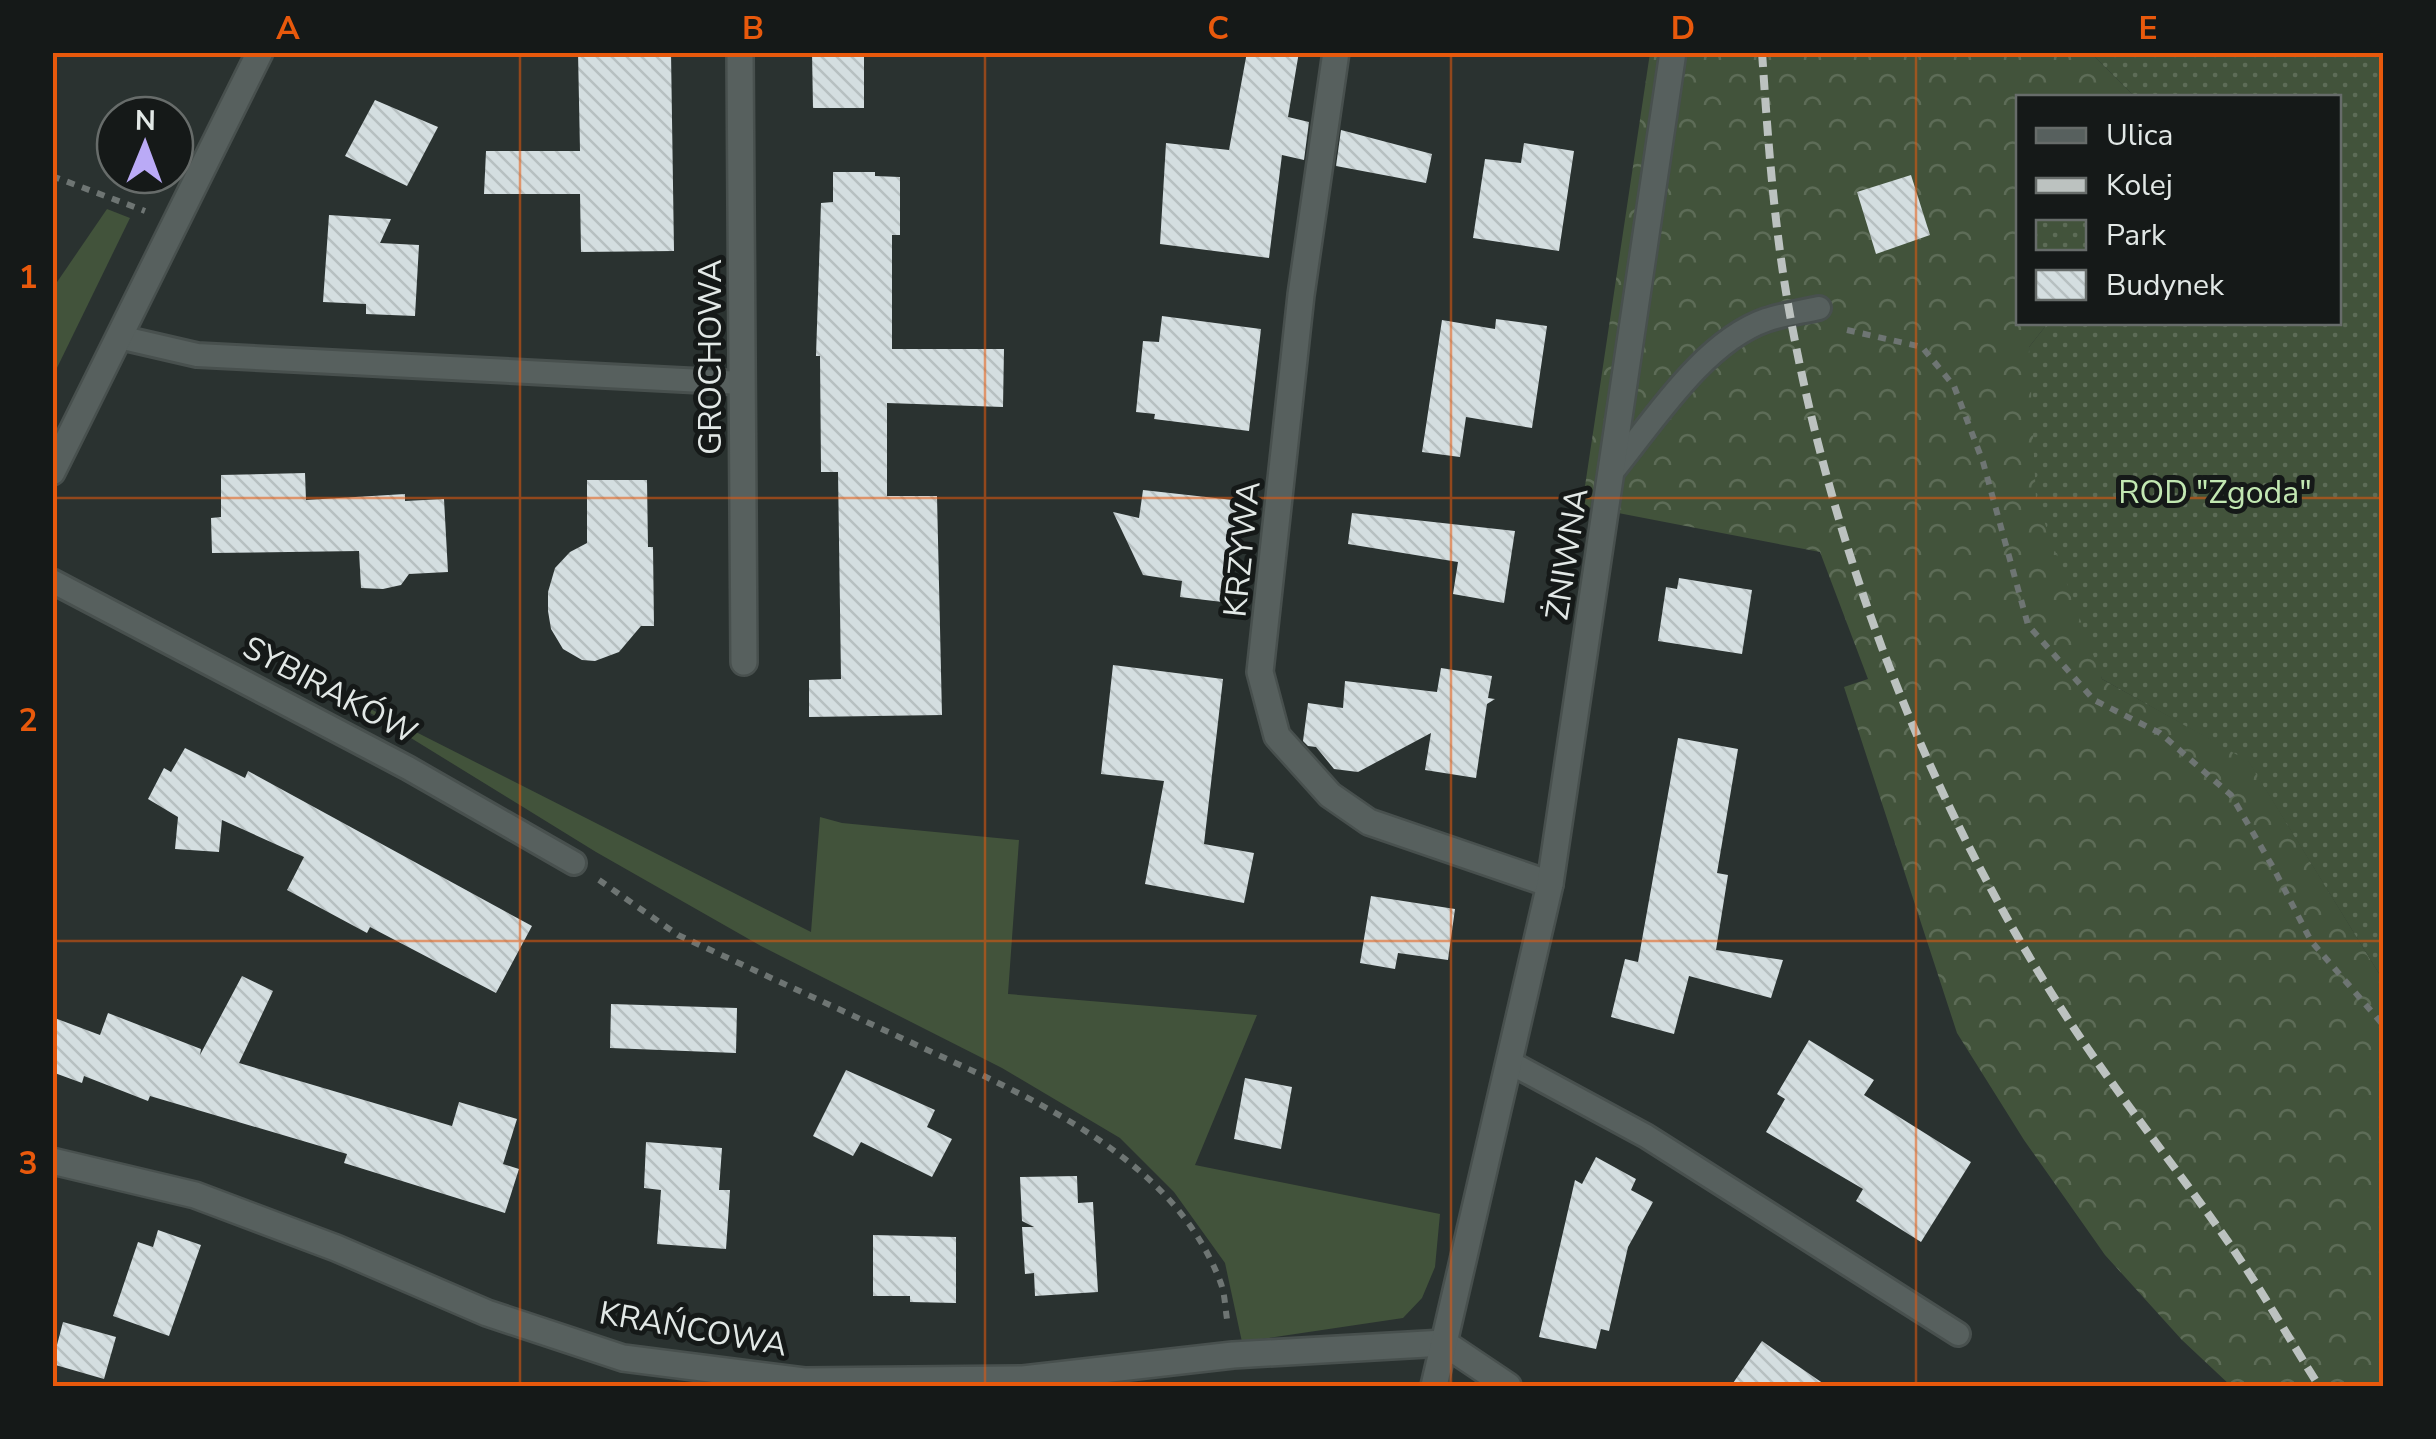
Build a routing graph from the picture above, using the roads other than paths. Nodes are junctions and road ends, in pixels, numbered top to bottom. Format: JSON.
{"nodes":[{"id":1,"x":260,"y":52,"type":"edge"},
{"id":2,"x":740,"y":52,"type":"edge"},
{"id":3,"x":1336,"y":52,"type":"edge"},
{"id":4,"x":1673,"y":52,"type":"edge"},
{"id":5,"x":1819,"y":308,"type":"road end"},
{"id":6,"x":119,"y":337,"type":"junction"},
{"id":7,"x":742,"y":383,"type":"junction"},
{"id":8,"x":52,"y":472,"type":"edge"},
{"id":9,"x":1612,"y":472,"type":"junction"},
{"id":10,"x":52,"y":581,"type":"edge"},
{"id":11,"x":744,"y":662,"type":"dead end"},
{"id":12,"x":574,"y":863,"type":"road end"},
{"id":13,"x":1550,"y":884,"type":"junction"},
{"id":14,"x":1509,"y":1062,"type":"junction"},
{"id":15,"x":52,"y":1160,"type":"edge"},
{"id":16,"x":1958,"y":1334,"type":"dead end"},
{"id":17,"x":1444,"y":1343,"type":"junction"},
{"id":18,"x":1434,"y":1386,"type":"edge"},
{"id":19,"x":1508,"y":1386,"type":"edge"}],
"edges":[{"from":1,"to":6,"type":"street"},
{"from":2,"to":7,"type":"street","name":"GROCHOWA"},
{"from":3,"to":13,"type":"street","name":"KRZYWA"},
{"from":4,"to":9,"type":"street","name":"ŻNIWNA"},
{"from":5,"to":9,"type":"lane"},
{"from":6,"to":7,"type":"lane"},
{"from":6,"to":8,"type":"street"},
{"from":7,"to":11,"type":"street","name":"GROCHOWA"},
{"from":9,"to":13,"type":"street","name":"ŻNIWNA"},
{"from":10,"to":12,"type":"lane","name":"SYBIRAKÓW"},
{"from":13,"to":14,"type":"street","name":"ŻNIWNA"},
{"from":14,"to":16,"type":"lane"},
{"from":14,"to":17,"type":"street","name":"ŻNIWNA"},
{"from":15,"to":17,"type":"street","name":"KRAŃCOWA"},
{"from":17,"to":18,"type":"street","name":"ŻNIWNA"},
{"from":17,"to":19,"type":"street"}]}
